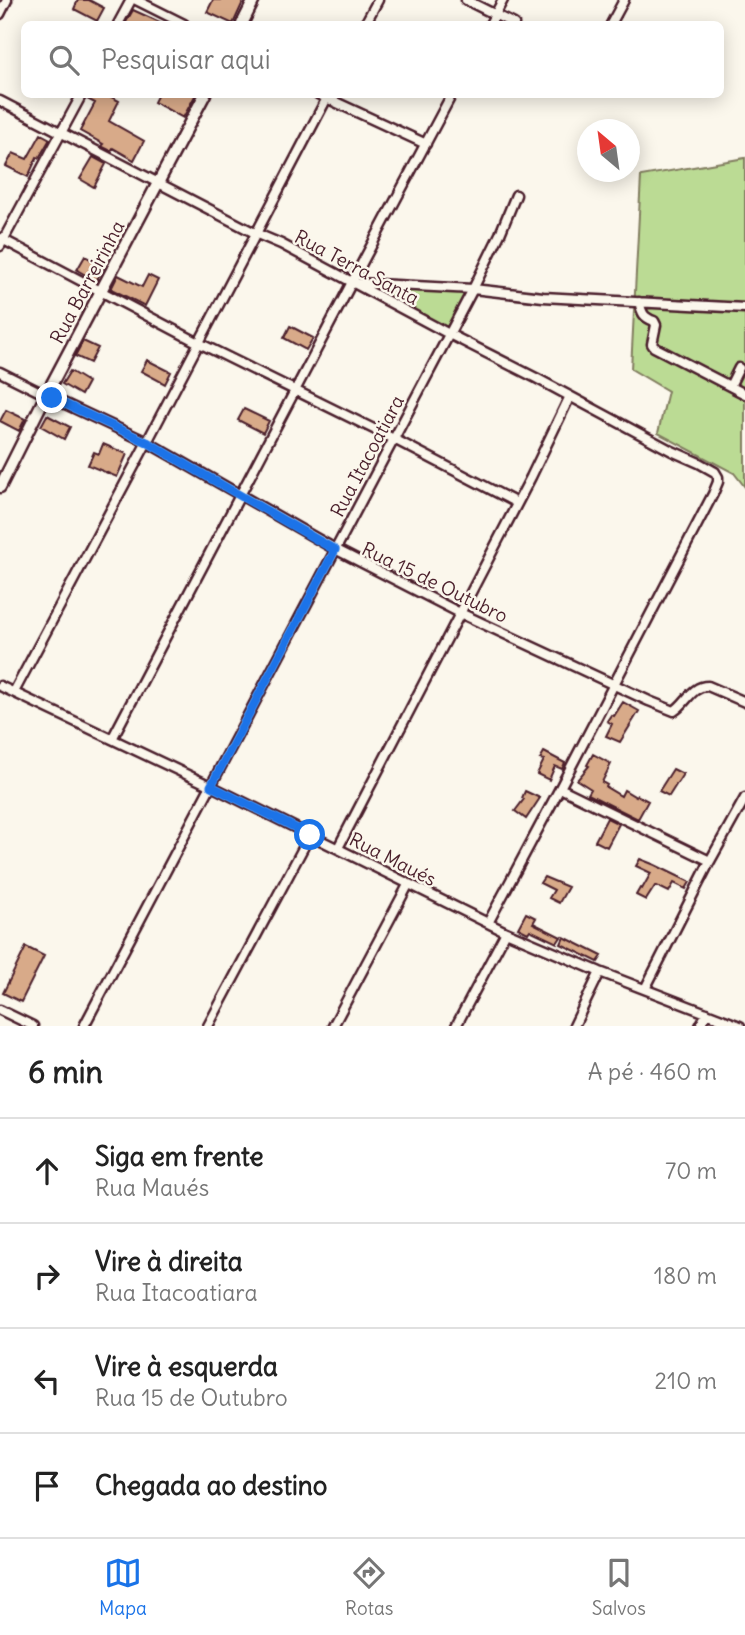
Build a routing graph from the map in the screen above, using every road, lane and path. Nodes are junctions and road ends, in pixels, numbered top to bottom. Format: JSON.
{"nodes":[{"id":1,"x":7,"y":0,"type":"edge"},
{"id":2,"x":131,"y":0,"type":"edge"},
{"id":3,"x":136,"y":0,"type":"edge"},
{"id":4,"x":254,"y":0,"type":"edge"},
{"id":5,"x":378,"y":0,"type":"edge"},
{"id":6,"x":466,"y":0,"type":"edge"},
{"id":7,"x":503,"y":0,"type":"edge"},
{"id":8,"x":624,"y":0,"type":"edge"},
{"id":9,"x":0,"y":14,"type":"edge"},
{"id":10,"x":495,"y":14,"type":"junction"},
{"id":11,"x":120,"y":21,"type":"edge"},
{"id":12,"x":178,"y":21,"type":"edge"},
{"id":13,"x":244,"y":21,"type":"edge"},
{"id":14,"x":367,"y":21,"type":"edge"},
{"id":15,"x":492,"y":21,"type":"edge"},
{"id":16,"x":508,"y":21,"type":"edge"},
{"id":17,"x":613,"y":21,"type":"edge"},
{"id":18,"x":80,"y":98,"type":"edge"},
{"id":19,"x":203,"y":98,"type":"edge"},
{"id":20,"x":323,"y":98,"type":"edge"},
{"id":21,"x":328,"y":98,"type":"edge"},
{"id":22,"x":450,"y":98,"type":"edge"},
{"id":23,"x":0,"y":101,"type":"edge"},
{"id":24,"x":63,"y":133,"type":"junction"},
{"id":25,"x":426,"y":144,"type":"junction"},
{"id":26,"x":159,"y":183,"type":"junction"},
{"id":27,"x":516,"y":195,"type":"dead end"},
{"id":28,"x":255,"y":233,"type":"junction"},
{"id":29,"x":1,"y":241,"type":"edge"},
{"id":30,"x":353,"y":282,"type":"junction"},
{"id":31,"x":473,"y":289,"type":"junction"},
{"id":32,"x":102,"y":292,"type":"junction"},
{"id":33,"x":639,"y":302,"type":"junction"},
{"id":34,"x":745,"y":308,"type":"edge"},
{"id":35,"x":449,"y":334,"type":"junction"},
{"id":36,"x":199,"y":343,"type":"junction"},
{"id":37,"x":739,"y":368,"type":"dead end"},
{"id":38,"x":0,"y":372,"type":"edge"},
{"id":39,"x":730,"y":386,"type":"junction"},
{"id":40,"x":296,"y":390,"type":"junction"},
{"id":41,"x":745,"y":394,"type":"edge"},
{"id":42,"x":46,"y":396,"type":"junction"},
{"id":43,"x":570,"y":397,"type":"junction"},
{"id":44,"x":394,"y":439,"type":"junction"},
{"id":45,"x":147,"y":442,"type":"junction"},
{"id":46,"x":0,"y":487,"type":"edge"},
{"id":47,"x":240,"y":496,"type":"junction"},
{"id":48,"x":517,"y":503,"type":"junction"},
{"id":49,"x":335,"y":550,"type":"junction"},
{"id":50,"x":460,"y":613,"type":"junction"},
{"id":51,"x":614,"y":685,"type":"junction"},
{"id":52,"x":0,"y":686,"type":"edge"},
{"id":53,"x":14,"y":692,"type":"junction"},
{"id":54,"x":745,"y":702,"type":"edge"},
{"id":55,"x":113,"y":739,"type":"junction"},
{"id":56,"x":211,"y":786,"type":"junction"},
{"id":57,"x":560,"y":788,"type":"junction"},
{"id":58,"x":745,"y":798,"type":"edge"},
{"id":59,"x":310,"y":835,"type":"junction"},
{"id":60,"x":338,"y":848,"type":"junction"},
{"id":61,"x":710,"y":861,"type":"junction"},
{"id":62,"x":408,"y":885,"type":"junction"},
{"id":63,"x":488,"y":923,"type":"junction"},
{"id":64,"x":506,"y":932,"type":"junction"},
{"id":65,"x":600,"y":972,"type":"junction"},
{"id":66,"x":645,"y":989,"type":"junction"},
{"id":67,"x":0,"y":1010,"type":"edge"},
{"id":68,"x":707,"y":1013,"type":"junction"},
{"id":69,"x":33,"y":1026,"type":"edge"},
{"id":70,"x":84,"y":1026,"type":"edge"},
{"id":71,"x":208,"y":1026,"type":"edge"},
{"id":72,"x":333,"y":1026,"type":"edge"},
{"id":73,"x":456,"y":1026,"type":"edge"},
{"id":74,"x":574,"y":1026,"type":"edge"},
{"id":75,"x":700,"y":1026,"type":"edge"},
{"id":76,"x":740,"y":1026,"type":"edge"}],
"edges":[{"from":1,"to":9,"type":"street"},
{"from":2,"to":11,"type":"street"},
{"from":3,"to":12,"type":"street"},
{"from":4,"to":13,"type":"street"},
{"from":5,"to":14,"type":"street"},
{"from":6,"to":10,"type":"street"},
{"from":7,"to":10,"type":"street"},
{"from":8,"to":17,"type":"street"},
{"from":10,"to":15,"type":"street"},
{"from":10,"to":16,"type":"street"},
{"from":18,"to":24,"type":"street"},
{"from":19,"to":26,"type":"street","name":"Rua Barreirinha"},
{"from":20,"to":28,"type":"street"},
{"from":21,"to":25,"type":"street"},
{"from":22,"to":25,"type":"street"},
{"from":23,"to":24,"type":"street","name":"Rua Terra Santa"},
{"from":24,"to":26,"type":"street","name":"Rua Terra Santa"},
{"from":24,"to":29,"type":"street"},
{"from":25,"to":30,"type":"street"},
{"from":26,"to":28,"type":"street","name":"Rua Terra Santa"},
{"from":26,"to":32,"type":"street","name":"Rua Barreirinha"},
{"from":27,"to":31,"type":"street","name":"Rua Itacoatiara"},
{"from":28,"to":30,"type":"street","name":"Rua Terra Santa"},
{"from":28,"to":36,"type":"street"},
{"from":29,"to":32,"type":"street"},
{"from":30,"to":31,"type":"street"},
{"from":30,"to":35,"type":"street","name":"Rua Terra Santa"},
{"from":30,"to":40,"type":"street"},
{"from":31,"to":33,"type":"street"},
{"from":31,"to":35,"type":"street","name":"Rua Itacoatiara"},
{"from":32,"to":36,"type":"street"},
{"from":32,"to":42,"type":"street","name":"Rua Barreirinha"},
{"from":33,"to":34,"type":"street"},
{"from":33,"to":39,"type":"street"},
{"from":35,"to":43,"type":"street","name":"Rua Terra Santa"},
{"from":35,"to":44,"type":"street","name":"Rua Itacoatiara"},
{"from":36,"to":40,"type":"street"},
{"from":36,"to":45,"type":"street"},
{"from":37,"to":39,"type":"street"},
{"from":38,"to":42,"type":"street","name":"Rua 15 de Outubro"},
{"from":39,"to":41,"type":"street"},
{"from":40,"to":44,"type":"street"},
{"from":40,"to":47,"type":"street"},
{"from":42,"to":45,"type":"street","name":"Rua 15 de Outubro"},
{"from":42,"to":46,"type":"street","name":"Rua Barreirinha"},
{"from":43,"to":48,"type":"street"},
{"from":43,"to":51,"type":"street","name":"Rua Terra Santa"},
{"from":44,"to":48,"type":"street"},
{"from":44,"to":49,"type":"street","name":"Rua Itacoatiara"},
{"from":45,"to":47,"type":"street","name":"Rua 15 de Outubro"},
{"from":45,"to":53,"type":"street"},
{"from":47,"to":49,"type":"street","name":"Rua 15 de Outubro"},
{"from":47,"to":55,"type":"street"},
{"from":48,"to":50,"type":"street"},
{"from":49,"to":50,"type":"street","name":"Rua 15 de Outubro"},
{"from":49,"to":56,"type":"street","name":"Rua Itacoatiara"},
{"from":50,"to":51,"type":"street","name":"Rua 15 de Outubro"},
{"from":50,"to":60,"type":"street"},
{"from":51,"to":54,"type":"street","name":"Rua 15 de Outubro"},
{"from":51,"to":57,"type":"street"},
{"from":52,"to":53,"type":"street","name":"Rua Maués"},
{"from":53,"to":55,"type":"street","name":"Rua Maués"},
{"from":55,"to":56,"type":"street","name":"Rua Maués"},
{"from":56,"to":59,"type":"street","name":"Rua Maués"},
{"from":56,"to":70,"type":"street","name":"Rua Itacoatiara"},
{"from":57,"to":61,"type":"street"},
{"from":57,"to":63,"type":"street"},
{"from":58,"to":61,"type":"street"},
{"from":59,"to":60,"type":"street","name":"Rua Maués"},
{"from":59,"to":71,"type":"street"},
{"from":60,"to":62,"type":"street","name":"Rua Maués"},
{"from":61,"to":66,"type":"street"},
{"from":62,"to":63,"type":"street","name":"Rua Maués"},
{"from":62,"to":72,"type":"street"},
{"from":63,"to":64,"type":"street","name":"Rua Maués"},
{"from":64,"to":65,"type":"street","name":"Rua Maués"},
{"from":64,"to":73,"type":"street"},
{"from":65,"to":66,"type":"street","name":"Rua Maués"},
{"from":65,"to":74,"type":"street"},
{"from":66,"to":68,"type":"street","name":"Rua Maués"},
{"from":67,"to":69,"type":"street"},
{"from":68,"to":75,"type":"street"},
{"from":68,"to":76,"type":"street","name":"Rua Maués"}]}
